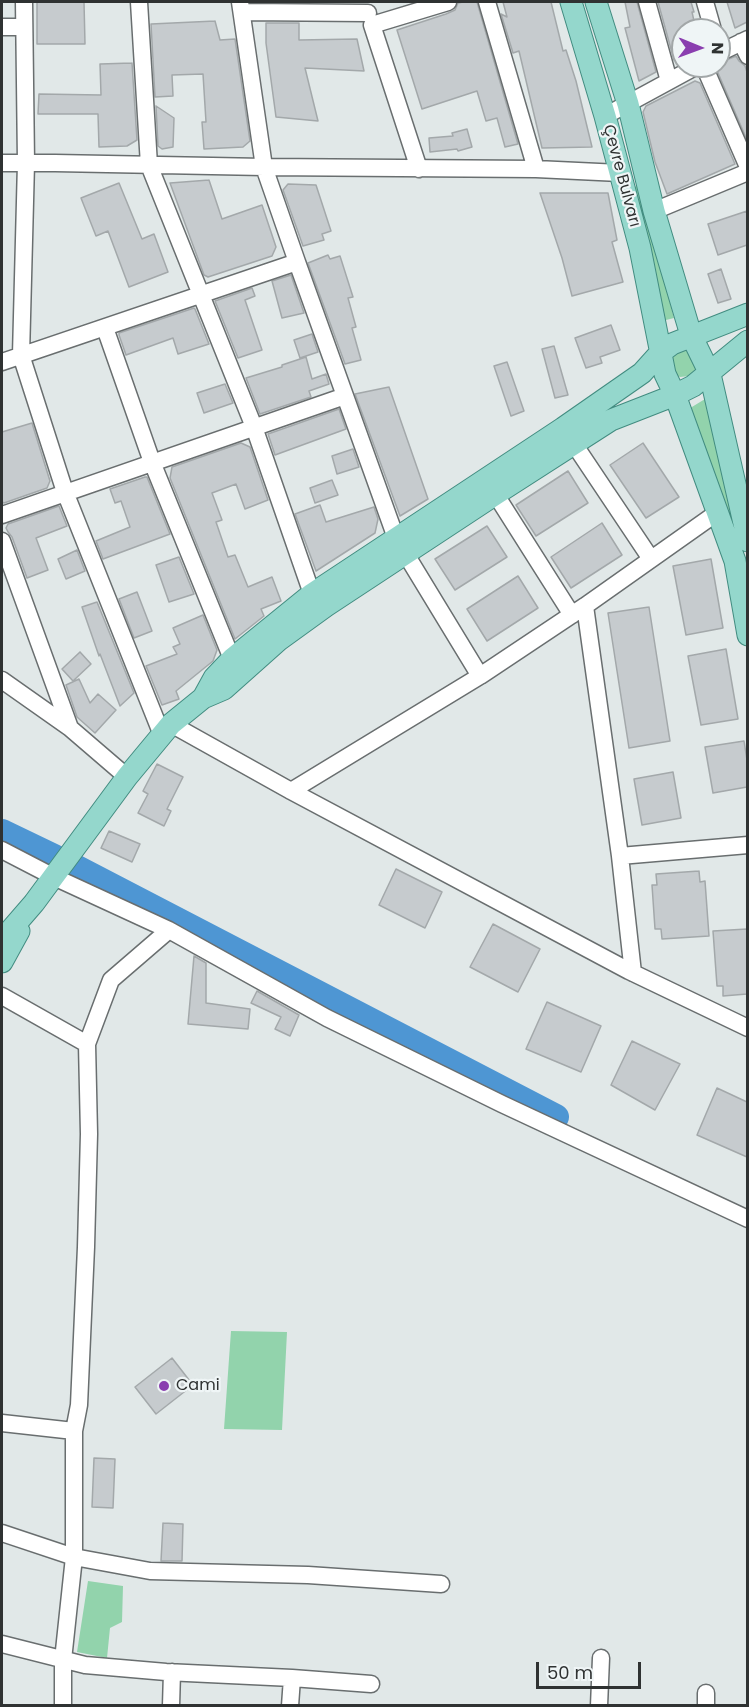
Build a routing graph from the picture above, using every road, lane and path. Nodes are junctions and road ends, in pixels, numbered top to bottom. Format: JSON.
{"nodes":[{"id":1,"x":24,"y":2,"type":"edge"},
{"id":2,"x":139,"y":2,"type":"edge"},
{"id":3,"x":447,"y":2,"type":"edge"},
{"id":4,"x":487,"y":2,"type":"edge"},
{"id":5,"x":571,"y":2,"type":"edge"},
{"id":6,"x":596,"y":2,"type":"edge"},
{"id":7,"x":647,"y":2,"type":"edge"},
{"id":8,"x":705,"y":2,"type":"edge"},
{"id":9,"x":241,"y":7,"type":"edge"},
{"id":10,"x":368,"y":13,"type":"edge"},
{"id":11,"x":710,"y":18,"type":"edge"},
{"id":12,"x":2,"y":27,"type":"edge"},
{"id":13,"x":24,"y":27,"type":"junction"},
{"id":14,"x":675,"y":78,"type":"edge"},
{"id":15,"x":709,"y":78,"type":"edge"},
{"id":16,"x":669,"y":81,"type":"junction"},
{"id":17,"x":628,"y":104,"type":"junction"},
{"id":18,"x":605,"y":116,"type":"junction"},
{"id":19,"x":2,"y":163,"type":"edge"},
{"id":20,"x":26,"y":163,"type":"junction"},
{"id":21,"x":149,"y":165,"type":"junction"},
{"id":22,"x":264,"y":167,"type":"junction"},
{"id":23,"x":747,"y":168,"type":"edge"},
{"id":24,"x":419,"y":169,"type":"junction"},
{"id":25,"x":536,"y":169,"type":"junction"},
{"id":26,"x":620,"y":172,"type":"junction"},
{"id":27,"x":747,"y":172,"type":"edge"},
{"id":28,"x":654,"y":212,"type":"junction"},
{"id":29,"x":297,"y":262,"type":"junction"},
{"id":30,"x":201,"y":295,"type":"junction"},
{"id":31,"x":747,"y":314,"type":"edge"},
{"id":32,"x":105,"y":328,"type":"junction"},
{"id":33,"x":691,"y":335,"type":"junction"},
{"id":34,"x":747,"y":341,"type":"edge"},
{"id":35,"x":660,"y":353,"type":"junction"},
{"id":36,"x":21,"y":355,"type":"junction"},
{"id":37,"x":2,"y":362,"type":"edge"},
{"id":38,"x":710,"y":374,"type":"junction"},
{"id":39,"x":675,"y":395,"type":"junction"},
{"id":40,"x":345,"y":396,"type":"junction"},
{"id":41,"x":254,"y":427,"type":"junction"},
{"id":42,"x":568,"y":436,"type":"junction"},
{"id":43,"x":152,"y":462,"type":"junction"},
{"id":44,"x":491,"y":486,"type":"junction"},
{"id":45,"x":65,"y":492,"type":"junction"},
{"id":46,"x":718,"y":512,"type":"junction"},
{"id":47,"x":2,"y":515,"type":"edge"},
{"id":48,"x":747,"y":539,"type":"edge"},
{"id":49,"x":2,"y":540,"type":"edge"},
{"id":50,"x":400,"y":546,"type":"junction"},
{"id":51,"x":651,"y":559,"type":"junction"},
{"id":52,"x":312,"y":594,"type":"junction"},
{"id":53,"x":578,"y":610,"type":"junction"},
{"id":54,"x":747,"y":635,"type":"edge"},
{"id":55,"x":232,"y":659,"type":"junction"},
{"id":56,"x":480,"y":676,"type":"junction"},
{"id":57,"x":2,"y":680,"type":"edge"},
{"id":58,"x":203,"y":698,"type":"junction"},
{"id":59,"x":70,"y":728,"type":"junction"},
{"id":60,"x":166,"y":729,"type":"junction"},
{"id":61,"x":128,"y":777,"type":"junction"},
{"id":62,"x":291,"y":791,"type":"junction"},
{"id":63,"x":747,"y":845,"type":"edge"},
{"id":64,"x":2,"y":850,"type":"edge"},
{"id":65,"x":620,"y":856,"type":"junction"},
{"id":66,"x":54,"y":877,"type":"junction"},
{"id":67,"x":34,"y":903,"type":"junction"},
{"id":68,"x":169,"y":930,"type":"junction"},
{"id":69,"x":2,"y":940,"type":"edge"},
{"id":70,"x":2,"y":962,"type":"edge"},
{"id":71,"x":633,"y":973,"type":"junction"},
{"id":72,"x":2,"y":996,"type":"edge"},
{"id":73,"x":747,"y":1028,"type":"edge"},
{"id":74,"x":87,"y":1044,"type":"junction"},
{"id":75,"x":747,"y":1220,"type":"edge"},
{"id":76,"x":2,"y":1423,"type":"edge"},
{"id":77,"x":74,"y":1431,"type":"junction"},
{"id":78,"x":2,"y":1533,"type":"edge"},
{"id":79,"x":74,"y":1557,"type":"junction"},
{"id":80,"x":441,"y":1584,"type":"dead end"},
{"id":81,"x":2,"y":1644,"type":"edge"},
{"id":82,"x":601,"y":1658,"type":"dead end"},
{"id":83,"x":63,"y":1660,"type":"junction"},
{"id":84,"x":172,"y":1672,"type":"junction"},
{"id":85,"x":292,"y":1678,"type":"junction"},
{"id":86,"x":371,"y":1684,"type":"dead end"},
{"id":87,"x":63,"y":1706,"type":"edge"},
{"id":88,"x":171,"y":1706,"type":"edge"},
{"id":89,"x":290,"y":1706,"type":"edge"},
{"id":90,"x":599,"y":1706,"type":"edge"}],
"edges":[{"from":1,"to":13,"type":"street"},
{"from":2,"to":21,"type":"street"},
{"from":3,"to":10,"type":"street"},
{"from":4,"to":25,"type":"street"},
{"from":5,"to":18,"type":"main road","name":"Çevre Bulvarı"},
{"from":6,"to":17,"type":"main road","name":"Çevre Bulvarı"},
{"from":7,"to":16,"type":"street"},
{"from":8,"to":11,"type":"street"},
{"from":9,"to":10,"type":"street"},
{"from":9,"to":22,"type":"street"},
{"from":10,"to":24,"type":"street"},
{"from":12,"to":13,"type":"street"},
{"from":13,"to":20,"type":"street"},
{"from":14,"to":16,"type":"street"},
{"from":15,"to":23,"type":"street"},
{"from":16,"to":17,"type":"street"},
{"from":17,"to":18,"type":"street"},
{"from":17,"to":28,"type":"main road","name":"Çevre Bulvarı"},
{"from":18,"to":26,"type":"main road","name":"Çevre Bulvarı"},
{"from":19,"to":20,"type":"street"},
{"from":20,"to":21,"type":"street"},
{"from":20,"to":36,"type":"street"},
{"from":21,"to":22,"type":"street"},
{"from":21,"to":30,"type":"street"},
{"from":22,"to":24,"type":"street"},
{"from":22,"to":29,"type":"street"},
{"from":24,"to":25,"type":"street"},
{"from":25,"to":26,"type":"street"},
{"from":26,"to":35,"type":"main road","name":"Çevre Bulvarı"},
{"from":27,"to":28,"type":"street"},
{"from":28,"to":33,"type":"main road","name":"Çevre Bulvarı"},
{"from":29,"to":30,"type":"street"},
{"from":29,"to":40,"type":"street"},
{"from":30,"to":32,"type":"street"},
{"from":30,"to":41,"type":"street"},
{"from":31,"to":33,"type":"main road"},
{"from":32,"to":36,"type":"street"},
{"from":32,"to":43,"type":"street"},
{"from":33,"to":35,"type":"main road"},
{"from":33,"to":38,"type":"main road","name":"Çevre Bulvarı"},
{"from":34,"to":38,"type":"main road"},
{"from":35,"to":39,"type":"main road","name":"Çevre Bulvarı"},
{"from":35,"to":42,"type":"main road"},
{"from":36,"to":37,"type":"street"},
{"from":36,"to":45,"type":"street"},
{"from":38,"to":39,"type":"main road"},
{"from":38,"to":48,"type":"main road","name":"Çevre Bulvarı"},
{"from":39,"to":42,"type":"main road"},
{"from":39,"to":46,"type":"main road","name":"Çevre Bulvarı"},
{"from":40,"to":41,"type":"street"},
{"from":40,"to":50,"type":"street"},
{"from":41,"to":43,"type":"street"},
{"from":41,"to":52,"type":"street"},
{"from":42,"to":44,"type":"main road"},
{"from":42,"to":51,"type":"street"},
{"from":43,"to":45,"type":"street"},
{"from":43,"to":55,"type":"street"},
{"from":44,"to":50,"type":"main road"},
{"from":44,"to":53,"type":"street"},
{"from":45,"to":47,"type":"street"},
{"from":45,"to":60,"type":"street"},
{"from":46,"to":51,"type":"street"},
{"from":46,"to":54,"type":"main road","name":"Çevre Bulvarı"},
{"from":49,"to":59,"type":"street"},
{"from":50,"to":52,"type":"main road"},
{"from":50,"to":56,"type":"street"},
{"from":50,"to":58,"type":"main road"},
{"from":51,"to":53,"type":"street"},
{"from":52,"to":55,"type":"main road"},
{"from":53,"to":56,"type":"street"},
{"from":53,"to":65,"type":"street"},
{"from":55,"to":58,"type":"main road"},
{"from":56,"to":62,"type":"street"},
{"from":57,"to":59,"type":"street"},
{"from":58,"to":60,"type":"main road"},
{"from":59,"to":61,"type":"street"},
{"from":60,"to":61,"type":"main road"},
{"from":60,"to":62,"type":"street"},
{"from":61,"to":66,"type":"main road"},
{"from":62,"to":71,"type":"street"},
{"from":63,"to":65,"type":"street"},
{"from":64,"to":66,"type":"street"},
{"from":65,"to":71,"type":"street"},
{"from":66,"to":67,"type":"main road"},
{"from":66,"to":68,"type":"street"},
{"from":67,"to":69,"type":"main road"},
{"from":67,"to":70,"type":"main road"},
{"from":68,"to":74,"type":"street"},
{"from":68,"to":75,"type":"street"},
{"from":71,"to":73,"type":"street"},
{"from":72,"to":74,"type":"street"},
{"from":74,"to":77,"type":"street"},
{"from":76,"to":77,"type":"street"},
{"from":77,"to":79,"type":"street"},
{"from":78,"to":79,"type":"street"},
{"from":79,"to":80,"type":"street"},
{"from":79,"to":83,"type":"street"},
{"from":81,"to":83,"type":"street"},
{"from":82,"to":90,"type":"street"},
{"from":83,"to":84,"type":"street"},
{"from":83,"to":87,"type":"street"},
{"from":84,"to":85,"type":"street"},
{"from":84,"to":88,"type":"street"},
{"from":85,"to":86,"type":"street"},
{"from":85,"to":89,"type":"street"}]}
